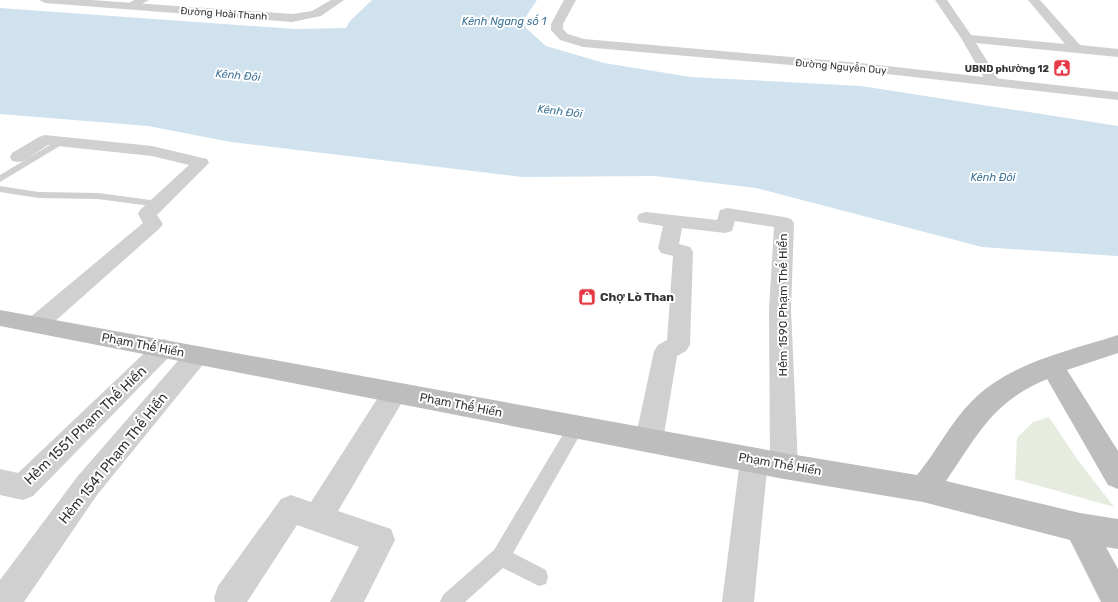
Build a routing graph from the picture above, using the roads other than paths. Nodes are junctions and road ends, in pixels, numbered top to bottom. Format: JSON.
{"nodes":[{"id":1,"x":50,"y":0,"type":"edge"},
{"id":2,"x":143,"y":0,"type":"edge"},
{"id":3,"x":338,"y":0,"type":"edge"},
{"id":4,"x":570,"y":0,"type":"edge"},
{"id":5,"x":941,"y":0,"type":"edge"},
{"id":6,"x":1034,"y":0,"type":"edge"},
{"id":7,"x":129,"y":7,"type":"junction"},
{"id":8,"x":967,"y":38,"type":"junction"},
{"id":9,"x":1076,"y":49,"type":"junction"},
{"id":10,"x":1118,"y":53,"type":"edge"},
{"id":11,"x":993,"y":82,"type":"junction"},
{"id":12,"x":1118,"y":96,"type":"edge"},
{"id":13,"x":60,"y":142,"type":"junction"},
{"id":14,"x":18,"y":158,"type":"dead end"},
{"id":15,"x":0,"y":179,"type":"edge"},
{"id":16,"x":0,"y":190,"type":"edge"},
{"id":17,"x":158,"y":204,"type":"junction"},
{"id":18,"x":646,"y":218,"type":"dead end"},
{"id":19,"x":674,"y":222,"type":"junction"},
{"id":20,"x":0,"y":318,"type":"edge"},
{"id":21,"x":36,"y":325,"type":"junction"},
{"id":22,"x":1118,"y":344,"type":"edge"},
{"id":23,"x":164,"y":348,"type":"junction"},
{"id":24,"x":197,"y":355,"type":"junction"},
{"id":25,"x":1052,"y":366,"type":"junction"},
{"id":26,"x":395,"y":392,"type":"junction"},
{"id":27,"x":577,"y":426,"type":"junction"},
{"id":28,"x":648,"y":440,"type":"junction"},
{"id":29,"x":754,"y":460,"type":"junction"},
{"id":30,"x":784,"y":466,"type":"junction"},
{"id":31,"x":1118,"y":476,"type":"edge"},
{"id":32,"x":0,"y":482,"type":"edge"},
{"id":33,"x":923,"y":489,"type":"junction"},
{"id":34,"x":317,"y":518,"type":"junction"},
{"id":35,"x":1080,"y":528,"type":"junction"},
{"id":36,"x":1118,"y":534,"type":"edge"},
{"id":37,"x":502,"y":557,"type":"junction"},
{"id":38,"x":539,"y":577,"type":"dead end"},
{"id":39,"x":230,"y":598,"type":"dead end"},
{"id":40,"x":4,"y":602,"type":"edge"},
{"id":41,"x":346,"y":602,"type":"edge"},
{"id":42,"x":450,"y":602,"type":"edge"},
{"id":43,"x":738,"y":602,"type":"edge"},
{"id":44,"x":1118,"y":602,"type":"edge"}],
"edges":[{"from":1,"to":7,"type":"street","name":"Đường Hoài Thanh"},
{"from":2,"to":7,"type":"street"},
{"from":3,"to":7,"type":"street","name":"Đường Hoài Thanh"},
{"from":4,"to":11,"type":"street","name":"Đường Nguyễn Duy"},
{"from":5,"to":8,"type":"street"},
{"from":6,"to":9,"type":"street"},
{"from":8,"to":9,"type":"street"},
{"from":8,"to":11,"type":"street"},
{"from":9,"to":10,"type":"street"},
{"from":11,"to":12,"type":"street","name":"Đường Nguyễn Duy"},
{"from":13,"to":14,"type":"street"},
{"from":13,"to":15,"type":"lane"},
{"from":13,"to":17,"type":"street"},
{"from":16,"to":17,"type":"lane"},
{"from":17,"to":21,"type":"street"},
{"from":18,"to":19,"type":"street","name":"Hẻm 1590 Phạm Thế Hiển"},
{"from":19,"to":28,"type":"street"},
{"from":19,"to":30,"type":"street","name":"Hẻm 1590 Phạm Thế Hiển"},
{"from":20,"to":21,"type":"main road","name":"Phạm Thế Hiển"},
{"from":21,"to":23,"type":"main road","name":"Phạm Thế Hiển"},
{"from":22,"to":25,"type":"main road"},
{"from":23,"to":24,"type":"main road","name":"Phạm Thế Hiển"},
{"from":23,"to":32,"type":"street","name":"Hẻm 1551 Phạm Thế Hiển"},
{"from":24,"to":26,"type":"main road","name":"Phạm Thế Hiển"},
{"from":24,"to":40,"type":"street","name":"Hẻm 1541 Phạm Thế Hiển"},
{"from":25,"to":31,"type":"main road"},
{"from":25,"to":33,"type":"main road"},
{"from":26,"to":27,"type":"main road","name":"Phạm Thế Hiển"},
{"from":26,"to":34,"type":"street"},
{"from":27,"to":28,"type":"main road","name":"Phạm Thế Hiển"},
{"from":27,"to":37,"type":"lane"},
{"from":28,"to":29,"type":"main road","name":"Phạm Thế Hiển"},
{"from":29,"to":30,"type":"main road","name":"Phạm Thế Hiển"},
{"from":29,"to":43,"type":"street"},
{"from":30,"to":33,"type":"main road","name":"Phạm Thế Hiển"},
{"from":33,"to":35,"type":"main road","name":"Phạm Thế Hiển"},
{"from":34,"to":39,"type":"street"},
{"from":34,"to":41,"type":"street"},
{"from":35,"to":36,"type":"main road","name":"Phạm Thế Hiển"},
{"from":35,"to":44,"type":"main road"},
{"from":37,"to":38,"type":"lane"},
{"from":37,"to":42,"type":"lane"}]}
